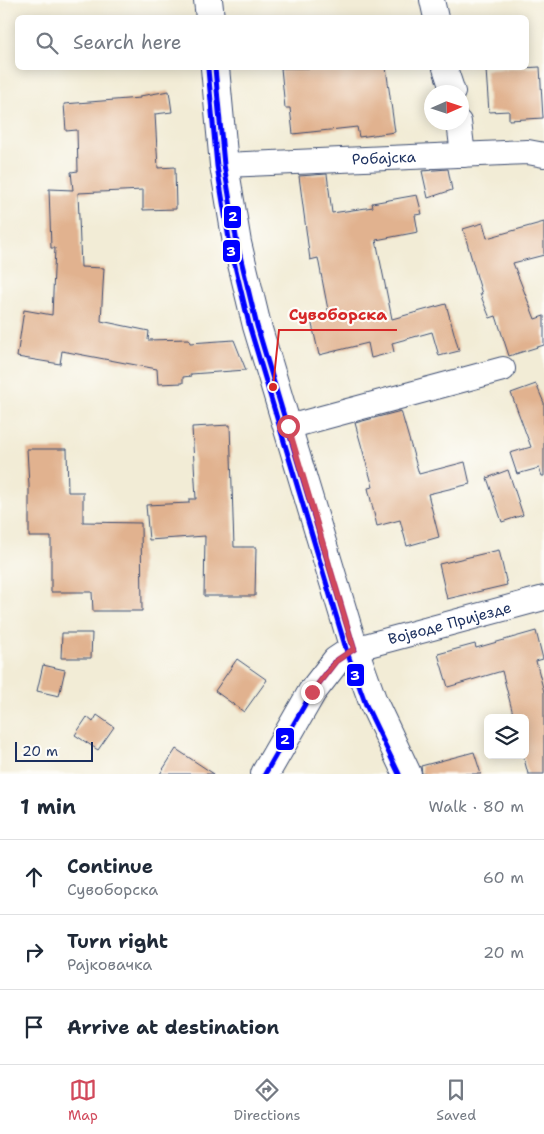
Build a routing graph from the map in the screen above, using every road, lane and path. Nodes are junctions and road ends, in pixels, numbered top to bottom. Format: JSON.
{"nodes":[{"id":1,"x":208,"y":0,"type":"edge"},
{"id":2,"x":432,"y":0,"type":"edge"},
{"id":3,"x":210,"y":15,"type":"edge"},
{"id":4,"x":435,"y":15,"type":"edge"},
{"id":5,"x":214,"y":70,"type":"edge"},
{"id":6,"x":446,"y":70,"type":"edge"},
{"id":7,"x":451,"y":85,"type":"edge"},
{"id":8,"x":460,"y":130,"type":"edge"},
{"id":9,"x":463,"y":155,"type":"junction"},
{"id":10,"x":544,"y":155,"type":"edge"},
{"id":11,"x":224,"y":165,"type":"junction"},
{"id":12,"x":503,"y":369,"type":"dead end"},
{"id":13,"x":288,"y":426,"type":"junction"},
{"id":14,"x":544,"y":598,"type":"edge"},
{"id":15,"x":354,"y":649,"type":"junction"},
{"id":16,"x":265,"y":774,"type":"edge"},
{"id":17,"x":407,"y":774,"type":"edge"}],
"edges":[{"from":1,"to":3,"type":"main road"},
{"from":2,"to":4,"type":"street"},
{"from":5,"to":11,"type":"main road"},
{"from":6,"to":7,"type":"street"},
{"from":8,"to":9,"type":"street"},
{"from":9,"to":10,"type":"street","name":"Робајска"},
{"from":9,"to":11,"type":"street","name":"Робајска"},
{"from":11,"to":13,"type":"main road"},
{"from":12,"to":13,"type":"street"},
{"from":13,"to":15,"type":"main road"},
{"from":14,"to":15,"type":"street","name":"Војводе Пријезде"},
{"from":15,"to":16,"type":"main road"},
{"from":15,"to":17,"type":"main road"}]}
